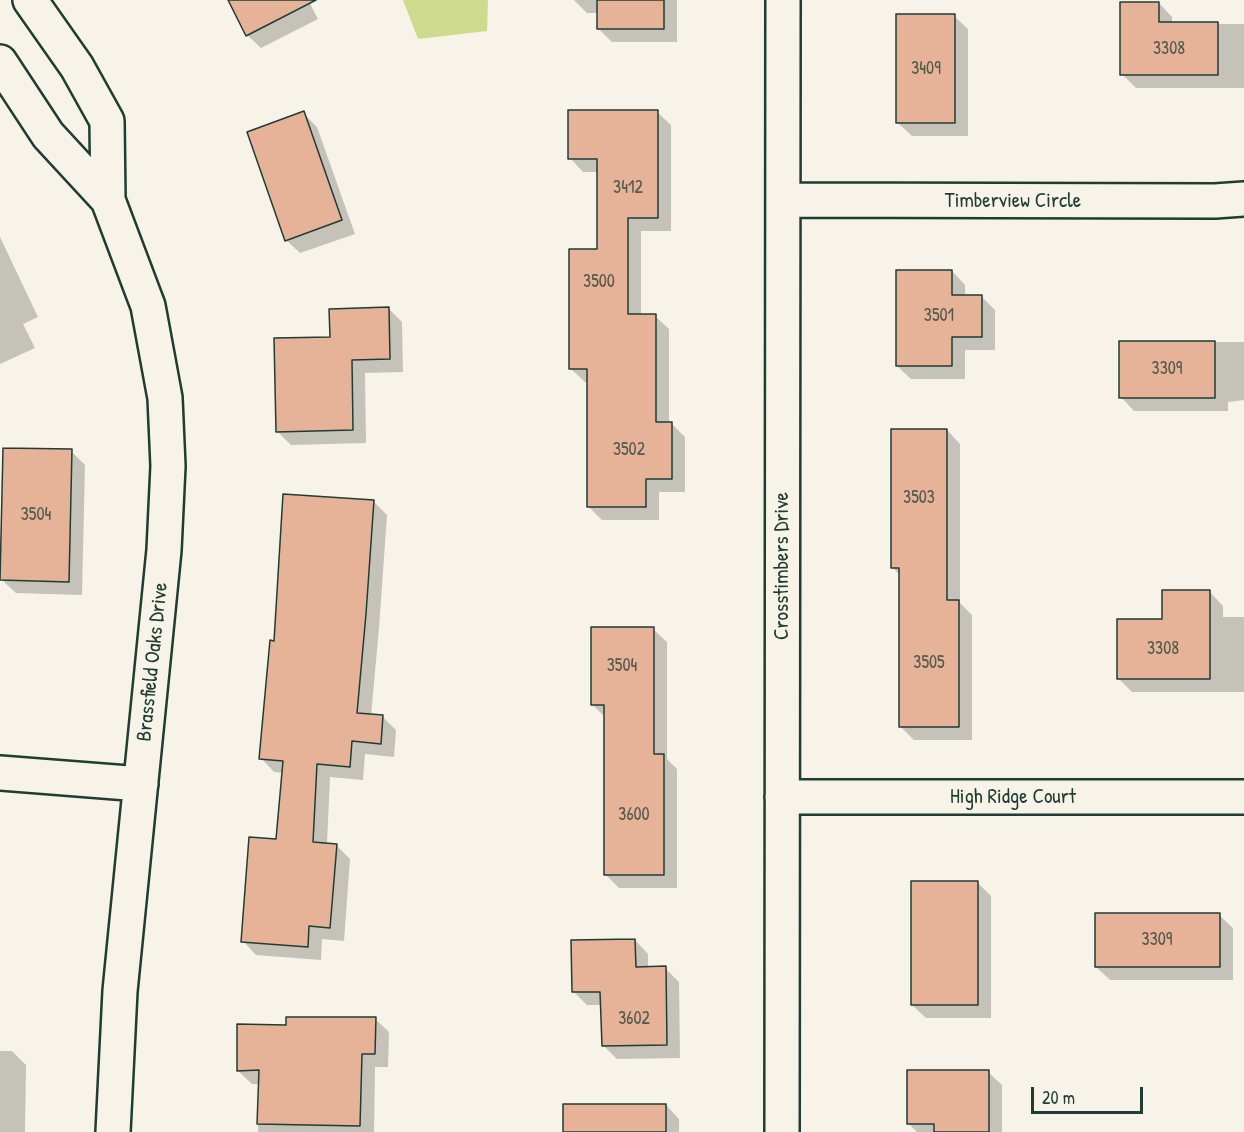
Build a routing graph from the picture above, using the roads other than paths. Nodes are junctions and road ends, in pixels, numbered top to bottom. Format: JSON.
{"nodes":[{"id":1,"x":30,"y":0,"type":"edge"},
{"id":2,"x":783,"y":0,"type":"edge"},
{"id":3,"x":0,"y":62,"type":"edge"},
{"id":4,"x":1244,"y":199,"type":"edge"},
{"id":5,"x":108,"y":200,"type":"junction"},
{"id":6,"x":783,"y":200,"type":"junction"},
{"id":7,"x":0,"y":773,"type":"edge"},
{"id":8,"x":141,"y":784,"type":"junction"},
{"id":9,"x":782,"y":797,"type":"junction"},
{"id":10,"x":1244,"y":797,"type":"edge"},
{"id":11,"x":113,"y":1132,"type":"edge"},
{"id":12,"x":782,"y":1132,"type":"edge"}],
"edges":[{"from":1,"to":5,"type":"street","name":"Brassfield Oaks Drive"},
{"from":2,"to":6,"type":"street","name":"Crosstimbers Drive"},
{"from":3,"to":5,"type":"street","name":"Brassfield Oaks Drive"},
{"from":4,"to":6,"type":"street","name":"Timberview Circle"},
{"from":5,"to":8,"type":"street","name":"Brassfield Oaks Drive"},
{"from":6,"to":9,"type":"street","name":"Crosstimbers Drive"},
{"from":7,"to":8,"type":"street"},
{"from":8,"to":11,"type":"street","name":"Brassfield Oaks Drive"},
{"from":9,"to":10,"type":"street","name":"High Ridge Court"},
{"from":9,"to":12,"type":"street","name":"Crosstimbers Drive"}]}
